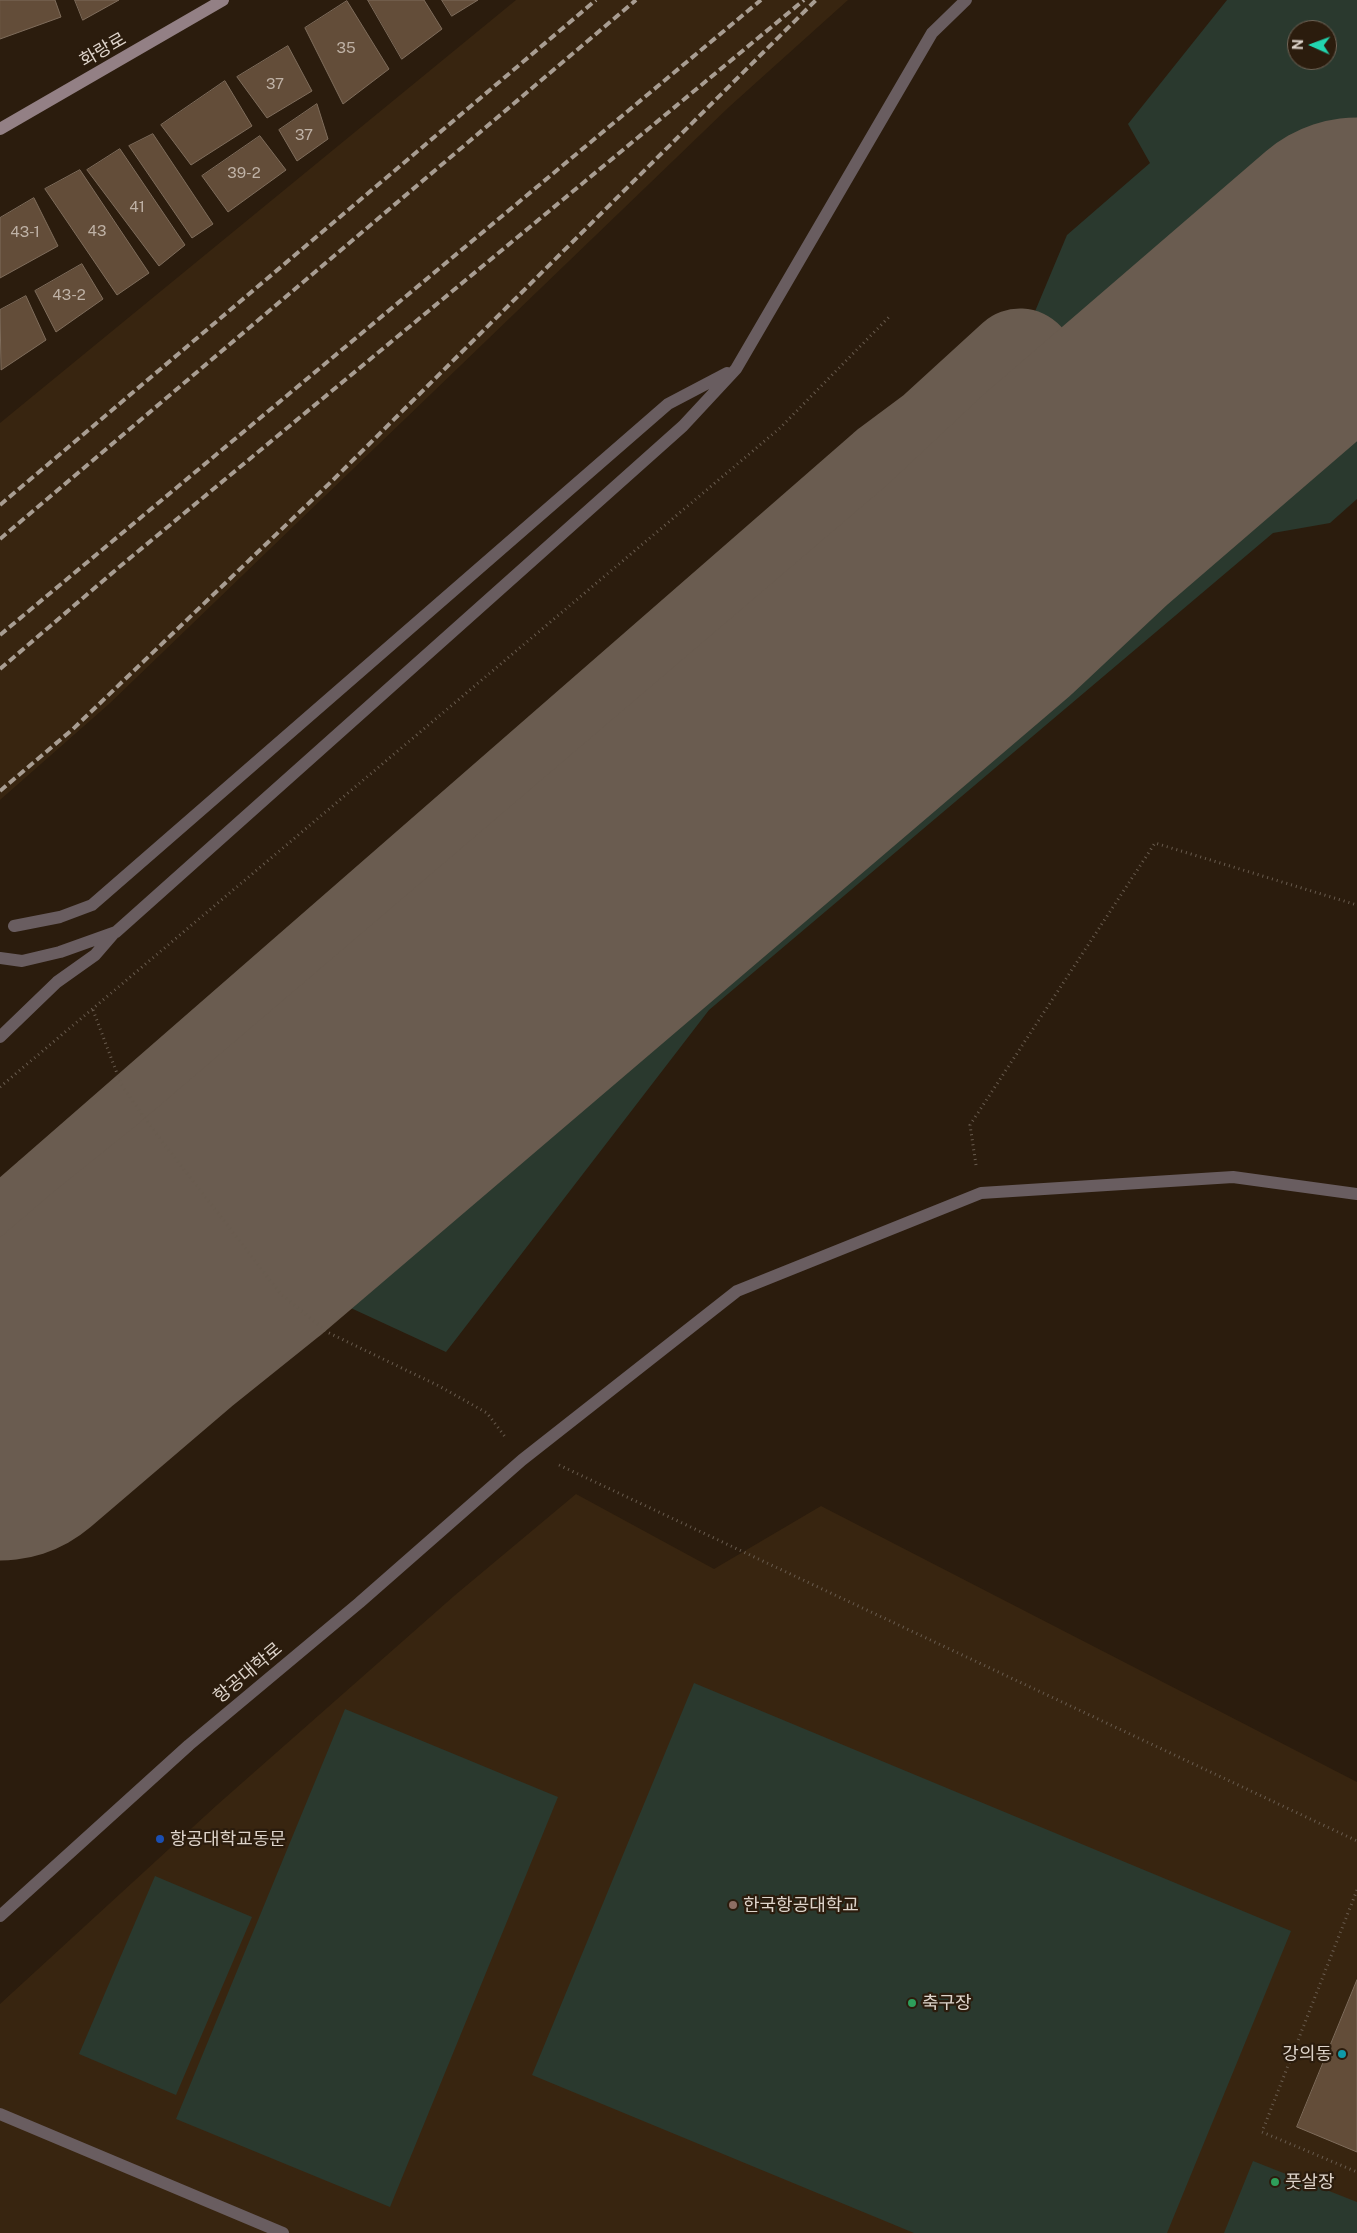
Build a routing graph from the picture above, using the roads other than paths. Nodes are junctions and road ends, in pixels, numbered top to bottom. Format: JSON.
{"nodes":[{"id":1,"x":223,"y":0,"type":"edge"},
{"id":2,"x":966,"y":0,"type":"edge"},
{"id":3,"x":0,"y":130,"type":"edge"},
{"id":4,"x":736,"y":369,"type":"junction"},
{"id":5,"x":14,"y":926,"type":"dead end"},
{"id":6,"x":116,"y":932,"type":"junction"},
{"id":7,"x":0,"y":958,"type":"edge"},
{"id":8,"x":0,"y":1036,"type":"edge"},
{"id":9,"x":1357,"y":1194,"type":"edge"},
{"id":10,"x":0,"y":1916,"type":"edge"},
{"id":11,"x":0,"y":2114,"type":"edge"},
{"id":12,"x":283,"y":2233,"type":"edge"}],
"edges":[{"from":1,"to":3,"type":"main road","name":"화랑로"},
{"from":2,"to":4,"type":"street"},
{"from":4,"to":5,"type":"street"},
{"from":4,"to":6,"type":"street"},
{"from":6,"to":7,"type":"street"},
{"from":6,"to":8,"type":"street"},
{"from":9,"to":10,"type":"street","name":"항공대학로"},
{"from":11,"to":12,"type":"street"}]}
